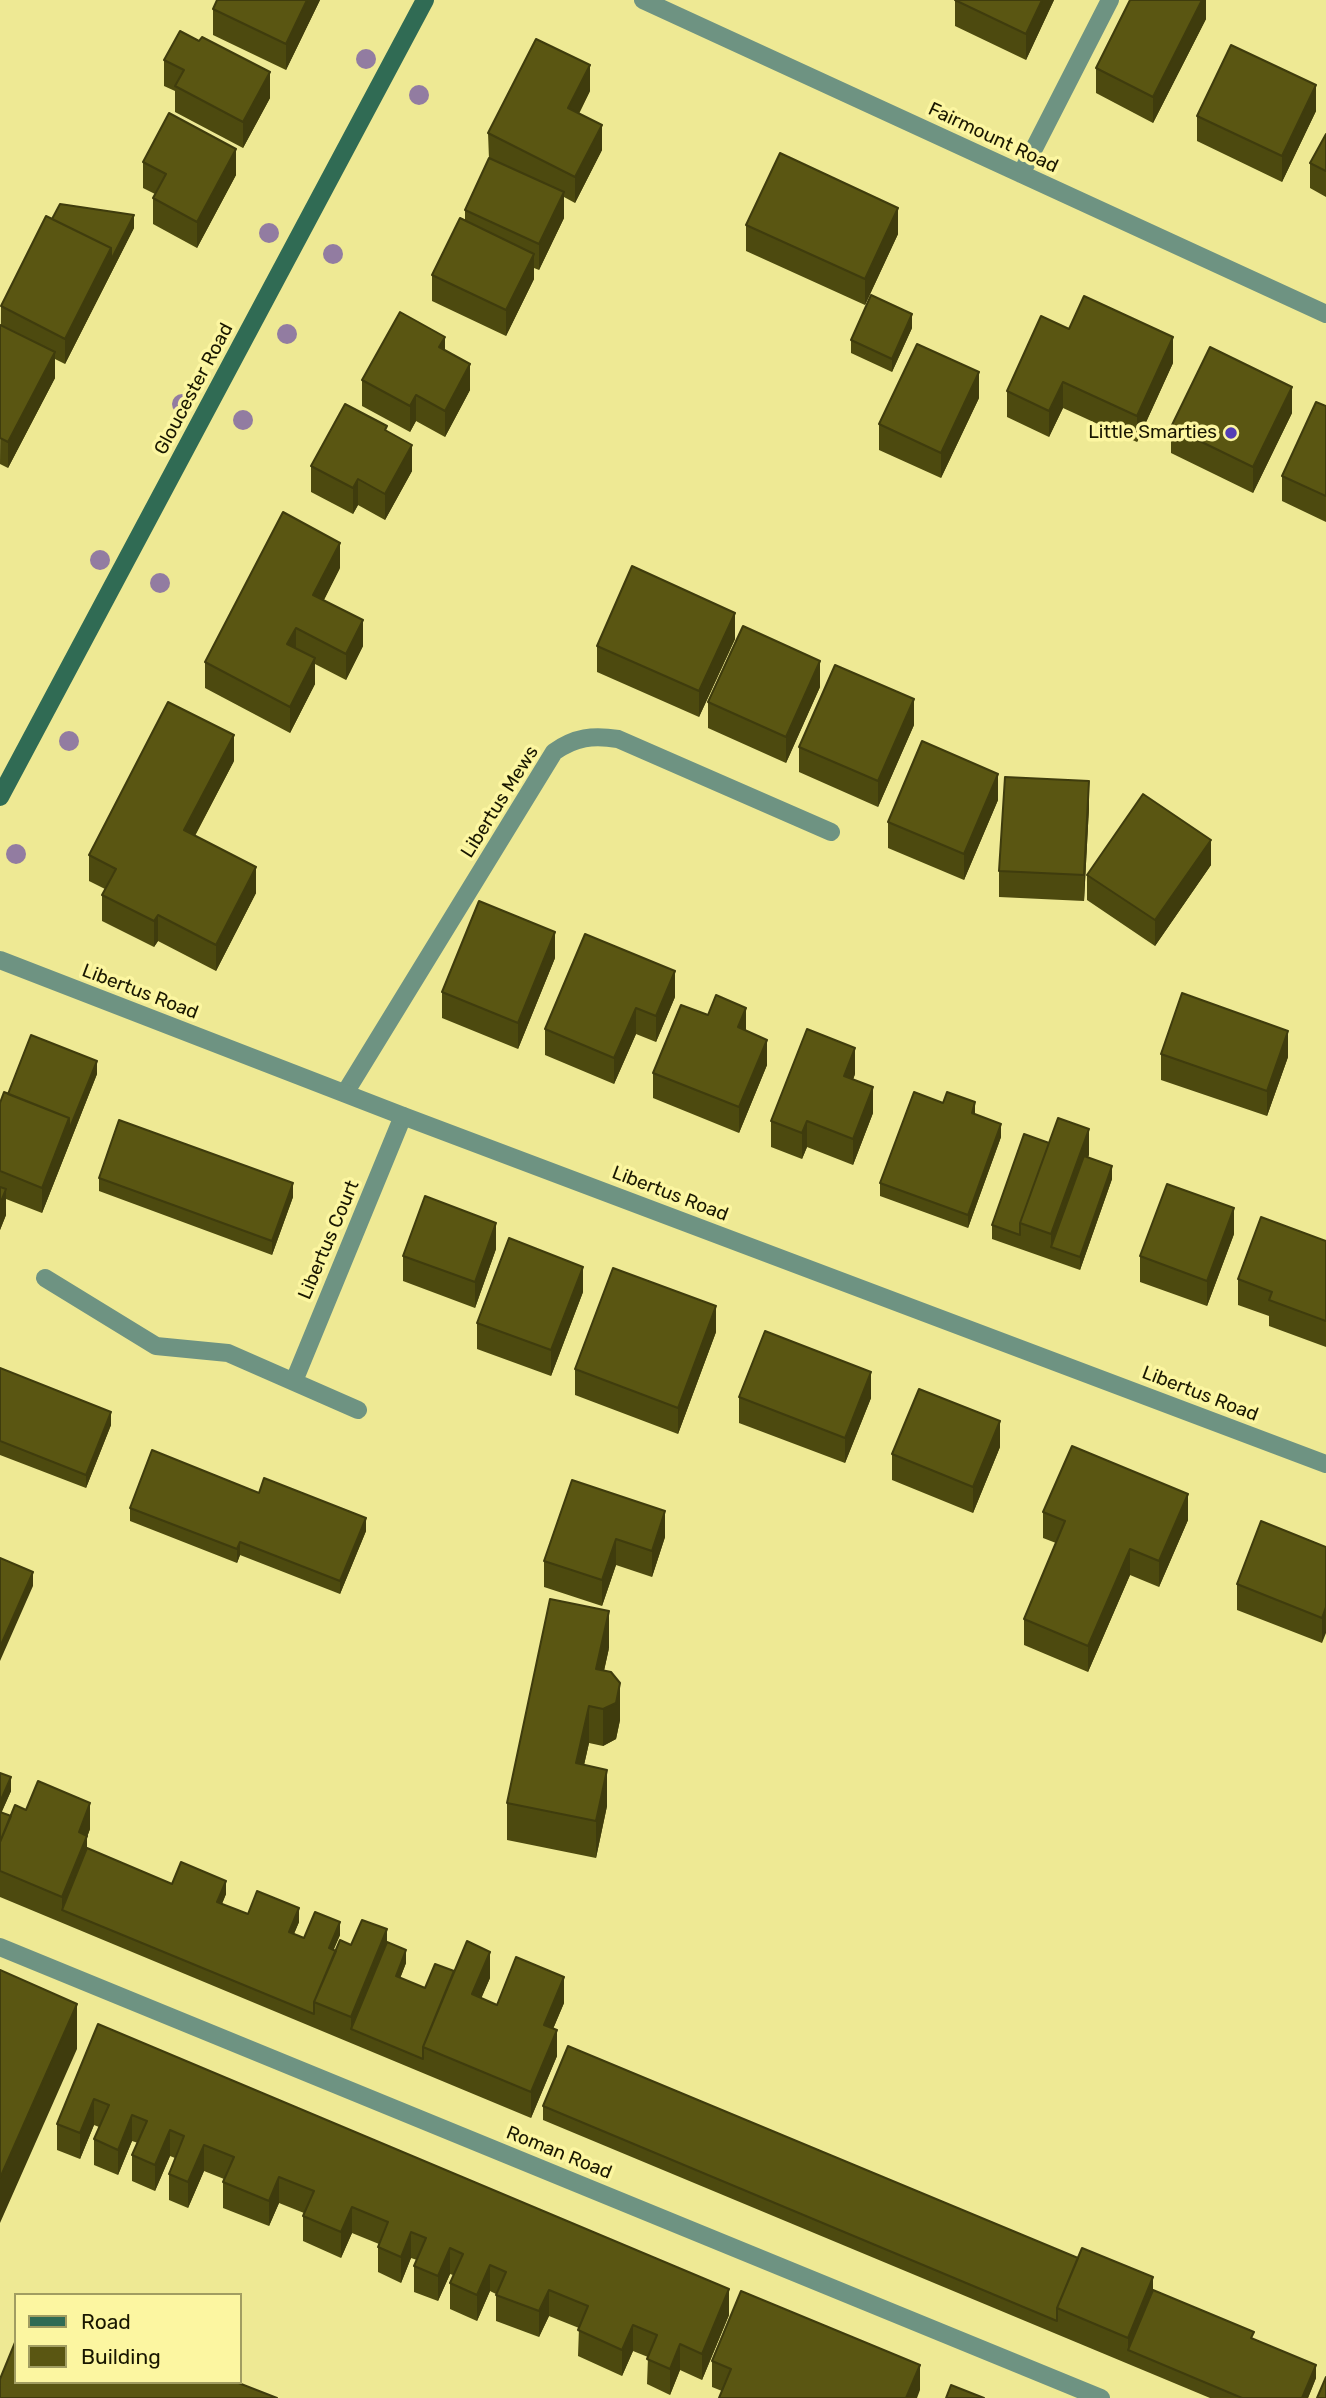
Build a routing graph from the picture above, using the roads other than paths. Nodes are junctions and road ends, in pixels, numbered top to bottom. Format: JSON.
{"nodes":[{"id":1,"x":425,"y":0,"type":"edge"},
{"id":2,"x":643,"y":0,"type":"edge"},
{"id":3,"x":1110,"y":0,"type":"edge"},
{"id":4,"x":1021,"y":174,"type":"junction"},
{"id":5,"x":1326,"y":314,"type":"edge"},
{"id":6,"x":0,"y":797,"type":"edge"},
{"id":7,"x":831,"y":832,"type":"dead end"},
{"id":8,"x":0,"y":960,"type":"edge"},
{"id":9,"x":345,"y":1093,"type":"junction"},
{"id":10,"x":402,"y":1116,"type":"junction"},
{"id":11,"x":45,"y":1278,"type":"dead end"},
{"id":12,"x":294,"y":1381,"type":"junction"},
{"id":13,"x":358,"y":1410,"type":"dead end"},
{"id":14,"x":1326,"y":1464,"type":"edge"},
{"id":15,"x":0,"y":1947,"type":"edge"},
{"id":16,"x":1101,"y":2398,"type":"edge"}],
"edges":[{"from":1,"to":6,"type":"main road","name":"Gloucester Road"},
{"from":2,"to":4,"type":"street","name":"Fairmount Road"},
{"from":3,"to":4,"type":"street"},
{"from":4,"to":5,"type":"street","name":"Fairmount Road"},
{"from":7,"to":9,"type":"street","name":"Libertus Mews"},
{"from":8,"to":9,"type":"street","name":"Libertus Road"},
{"from":9,"to":10,"type":"street","name":"Libertus Road"},
{"from":10,"to":12,"type":"street","name":"Libertus Court"},
{"from":10,"to":14,"type":"street","name":"Libertus Road"},
{"from":11,"to":12,"type":"street"},
{"from":12,"to":13,"type":"street"},
{"from":15,"to":16,"type":"street","name":"Roman Road"}]}
